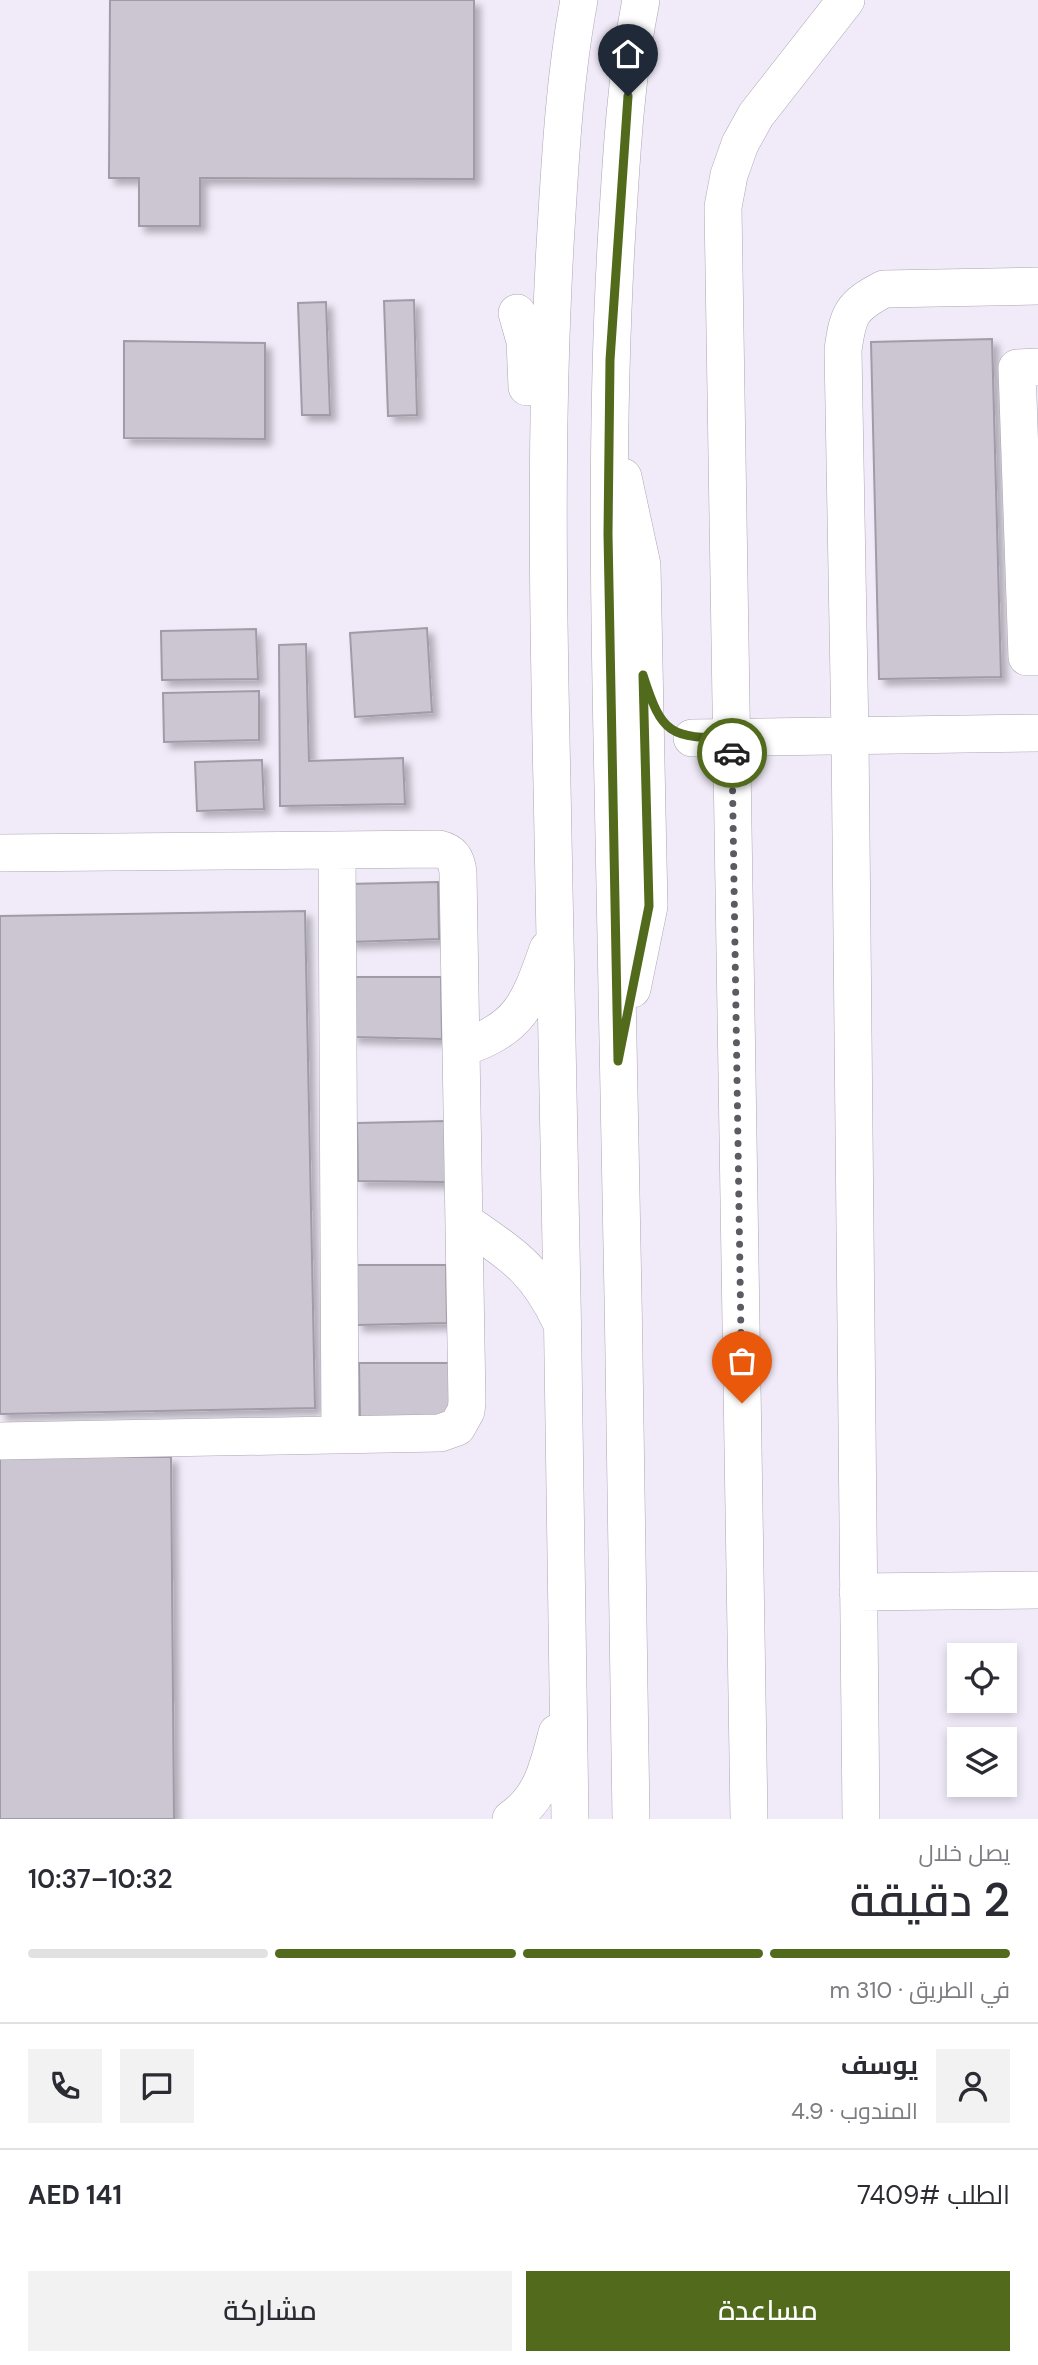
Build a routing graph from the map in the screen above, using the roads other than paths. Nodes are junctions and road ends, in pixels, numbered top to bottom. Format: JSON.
{"nodes":[{"id":1,"x":579,"y":0,"type":"edge"},
{"id":2,"x":641,"y":0,"type":"edge"},
{"id":3,"x":846,"y":0,"type":"edge"},
{"id":4,"x":1038,"y":286,"type":"edge"},
{"id":5,"x":517,"y":313,"type":"dead end"},
{"id":6,"x":1038,"y":367,"type":"edge"},
{"id":7,"x":609,"y":414,"type":"junction"},
{"id":8,"x":547,"y":534,"type":"junction"},
{"id":9,"x":1038,"y":657,"type":"edge"},
{"id":10,"x":643,"y":675,"type":"junction"},
{"id":11,"x":1038,"y":733,"type":"edge"},
{"id":12,"x":850,"y":736,"type":"junction"},
{"id":13,"x":692,"y":738,"type":"junction"},
{"id":14,"x":732,"y":738,"type":"junction"},
{"id":15,"x":647,"y":812,"type":"junction"},
{"id":16,"x":337,"y":852,"type":"junction"},
{"id":17,"x":0,"y":853,"type":"edge"},
{"id":18,"x":555,"y":928,"type":"junction"},
{"id":19,"x":461,"y":1048,"type":"junction"},
{"id":20,"x":618,"y":1061,"type":"junction"},
{"id":21,"x":464,"y":1221,"type":"junction"},
{"id":22,"x":564,"y":1327,"type":"junction"},
{"id":23,"x":340,"y":1434,"type":"junction"},
{"id":24,"x":0,"y":1441,"type":"edge"},
{"id":25,"x":1038,"y":1590,"type":"edge"},
{"id":26,"x":858,"y":1592,"type":"junction"},
{"id":27,"x":568,"y":1688,"type":"junction"},
{"id":28,"x":511,"y":1819,"type":"edge"},
{"id":29,"x":570,"y":1819,"type":"edge"},
{"id":30,"x":631,"y":1819,"type":"edge"},
{"id":31,"x":749,"y":1819,"type":"edge"},
{"id":32,"x":860,"y":1819,"type":"edge"}],
"edges":[{"from":1,"to":8,"type":"street"},
{"from":2,"to":7,"type":"street"},
{"from":3,"to":14,"type":"street"},
{"from":4,"to":12,"type":"street"},
{"from":5,"to":8,"type":"street"},
{"from":6,"to":9,"type":"street"},
{"from":7,"to":10,"type":"street"},
{"from":7,"to":20,"type":"street"},
{"from":8,"to":18,"type":"street"},
{"from":10,"to":13,"type":"street"},
{"from":10,"to":15,"type":"street"},
{"from":11,"to":12,"type":"street"},
{"from":12,"to":14,"type":"street"},
{"from":12,"to":26,"type":"street"},
{"from":13,"to":14,"type":"street"},
{"from":13,"to":15,"type":"street"},
{"from":14,"to":31,"type":"street"},
{"from":15,"to":20,"type":"street"},
{"from":16,"to":17,"type":"street"},
{"from":16,"to":19,"type":"street"},
{"from":16,"to":23,"type":"street"},
{"from":18,"to":19,"type":"street"},
{"from":18,"to":22,"type":"street"},
{"from":19,"to":21,"type":"street"},
{"from":20,"to":30,"type":"street"},
{"from":21,"to":22,"type":"street"},
{"from":21,"to":23,"type":"street"},
{"from":22,"to":27,"type":"street"},
{"from":23,"to":24,"type":"street"},
{"from":25,"to":26,"type":"street"},
{"from":26,"to":32,"type":"street"},
{"from":27,"to":28,"type":"street"},
{"from":27,"to":29,"type":"street"}]}
